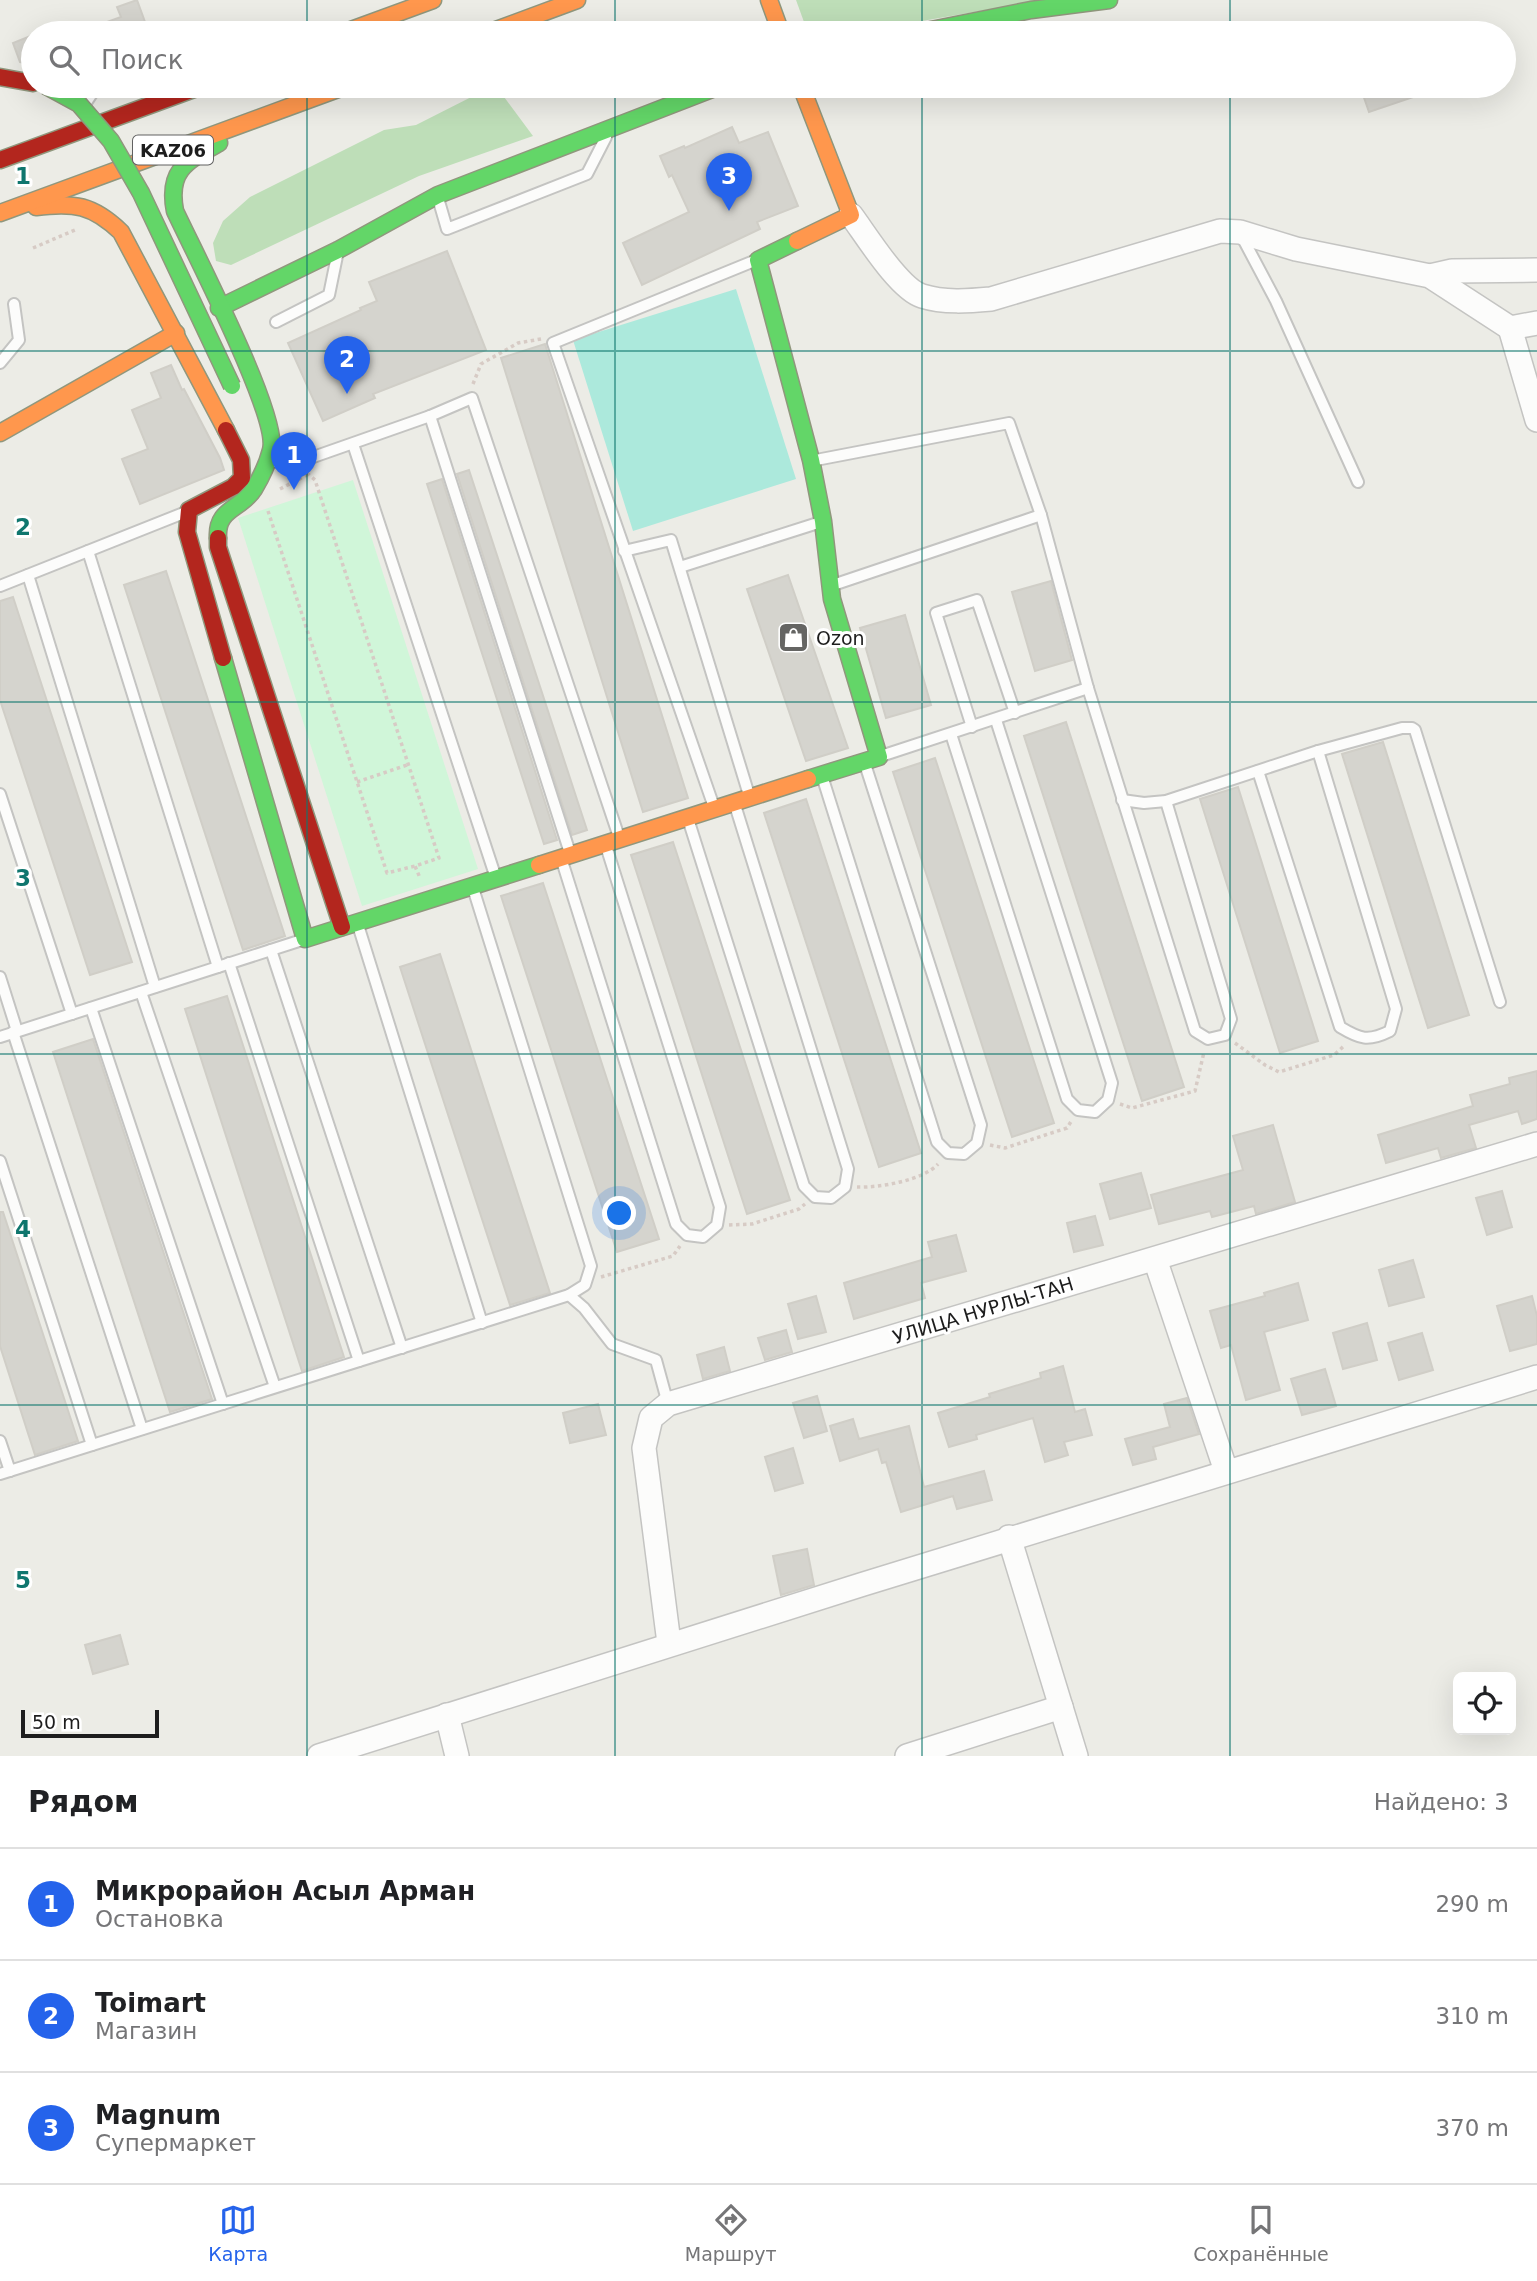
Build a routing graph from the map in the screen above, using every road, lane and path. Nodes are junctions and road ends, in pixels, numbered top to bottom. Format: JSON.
{"nodes":[{"id":1,"x":433,"y":0,"type":"edge"},
{"id":2,"x":577,"y":0,"type":"edge"},
{"id":3,"x":769,"y":0,"type":"edge"},
{"id":4,"x":1109,"y":0,"type":"edge"},
{"id":5,"x":376,"y":21,"type":"edge"},
{"id":6,"x":520,"y":21,"type":"edge"},
{"id":7,"x":777,"y":21,"type":"edge"},
{"id":8,"x":976,"y":21,"type":"edge"},
{"id":9,"x":0,"y":77,"type":"edge"},
{"id":10,"x":21,"y":81,"type":"edge"},
{"id":11,"x":68,"y":98,"type":"edge"},
{"id":12,"x":88,"y":98,"type":"edge"},
{"id":13,"x":169,"y":98,"type":"edge"},
{"id":14,"x":313,"y":98,"type":"edge"},
{"id":15,"x":689,"y":98,"type":"edge"},
{"id":16,"x":806,"y":98,"type":"edge"},
{"id":17,"x":261,"y":117,"type":"junction"},
{"id":18,"x":610,"y":128,"type":"junction"},
{"id":19,"x":63,"y":137,"type":"junction"},
{"id":20,"x":0,"y":160,"type":"edge"},
{"id":21,"x":438,"y":195,"type":"junction"},
{"id":22,"x":0,"y":213,"type":"edge"},
{"id":23,"x":851,"y":215,"type":"junction"},
{"id":24,"x":106,"y":217,"type":"junction"},
{"id":25,"x":1240,"y":232,"type":"junction"},
{"id":26,"x":33,"y":248,"type":"dead end"},
{"id":27,"x":338,"y":250,"type":"junction"},
{"id":28,"x":758,"y":260,"type":"junction"},
{"id":29,"x":1537,"y":270,"type":"edge"},
{"id":30,"x":1430,"y":276,"type":"junction"},
{"id":31,"x":14,"y":304,"type":"dead end"},
{"id":32,"x":219,"y":308,"type":"junction"},
{"id":33,"x":276,"y":322,"type":"dead end"},
{"id":34,"x":1537,"y":323,"type":"edge"},
{"id":35,"x":1510,"y":328,"type":"junction"},
{"id":36,"x":176,"y":333,"type":"junction"},
{"id":37,"x":552,"y":343,"type":"junction"},
{"id":38,"x":0,"y":363,"type":"edge"},
{"id":39,"x":235,"y":392,"type":"dead end"},
{"id":40,"x":472,"y":398,"type":"junction"},
{"id":41,"x":430,"y":416,"type":"junction"},
{"id":42,"x":1537,"y":420,"type":"edge"},
{"id":43,"x":0,"y":433,"type":"edge"},
{"id":44,"x":255,"y":437,"type":"dead end"},
{"id":45,"x":353,"y":444,"type":"junction"},
{"id":46,"x":811,"y":460,"type":"junction"},
{"id":47,"x":302,"y":461,"type":"junction"},
{"id":48,"x":267,"y":462,"type":"junction"},
{"id":49,"x":307,"y":475,"type":"junction"},
{"id":50,"x":1358,"y":482,"type":"dead end"},
{"id":51,"x":275,"y":492,"type":"dead end"},
{"id":52,"x":189,"y":510,"type":"junction"},
{"id":53,"x":268,"y":510,"type":"dead end"},
{"id":54,"x":1041,"y":515,"type":"junction"},
{"id":55,"x":823,"y":521,"type":"junction"},
{"id":56,"x":88,"y":551,"type":"junction"},
{"id":57,"x":624,"y":551,"type":"junction"},
{"id":58,"x":680,"y":567,"type":"junction"},
{"id":59,"x":28,"y":575,"type":"junction"},
{"id":60,"x":0,"y":586,"type":"edge"},
{"id":61,"x":831,"y":586,"type":"junction"},
{"id":62,"x":1088,"y":688,"type":"junction"},
{"id":63,"x":1015,"y":713,"type":"junction"},
{"id":64,"x":996,"y":720,"type":"junction"},
{"id":65,"x":972,"y":727,"type":"junction"},
{"id":66,"x":951,"y":734,"type":"junction"},
{"id":67,"x":1318,"y":751,"type":"junction"},
{"id":68,"x":871,"y":759,"type":"junction"},
{"id":69,"x":410,"y":764,"type":"junction"},
{"id":70,"x":1258,"y":771,"type":"junction"},
{"id":71,"x":822,"y":775,"type":"junction"},
{"id":72,"x":357,"y":782,"type":"junction"},
{"id":73,"x":0,"y":794,"type":"edge"},
{"id":74,"x":742,"y":800,"type":"junction"},
{"id":75,"x":1122,"y":800,"type":"junction"},
{"id":76,"x":1166,"y":801,"type":"junction"},
{"id":77,"x":715,"y":809,"type":"junction"},
{"id":78,"x":688,"y":818,"type":"junction"},
{"id":79,"x":612,"y":841,"type":"junction"},
{"id":80,"x":565,"y":856,"type":"junction"},
{"id":81,"x":415,"y":866,"type":"junction"},
{"id":82,"x":496,"y":878,"type":"junction"},
{"id":83,"x":472,"y":885,"type":"junction"},
{"id":84,"x":428,"y":899,"type":"junction"},
{"id":85,"x":350,"y":925,"type":"junction"},
{"id":86,"x":305,"y":939,"type":"junction"},
{"id":87,"x":271,"y":950,"type":"junction"},
{"id":88,"x":223,"y":965,"type":"junction"},
{"id":89,"x":0,"y":977,"type":"edge"},
{"id":90,"x":155,"y":987,"type":"junction"},
{"id":91,"x":141,"y":992,"type":"junction"},
{"id":92,"x":1500,"y":1002,"type":"dead end"},
{"id":93,"x":91,"y":1007,"type":"junction"},
{"id":94,"x":72,"y":1014,"type":"junction"},
{"id":95,"x":15,"y":1032,"type":"junction"},
{"id":96,"x":1225,"y":1035,"type":"junction"},
{"id":97,"x":0,"y":1037,"type":"edge"},
{"id":98,"x":1356,"y":1037,"type":"junction"},
{"id":99,"x":1208,"y":1039,"type":"junction"},
{"id":100,"x":1108,"y":1100,"type":"junction"},
{"id":101,"x":1078,"y":1110,"type":"junction"},
{"id":102,"x":977,"y":1143,"type":"junction"},
{"id":103,"x":1537,"y":1144,"type":"edge"},
{"id":104,"x":948,"y":1153,"type":"junction"},
{"id":105,"x":0,"y":1161,"type":"edge"},
{"id":106,"x":845,"y":1187,"type":"junction"},
{"id":107,"x":815,"y":1197,"type":"junction"},
{"id":108,"x":717,"y":1225,"type":"junction"},
{"id":109,"x":687,"y":1235,"type":"junction"},
{"id":110,"x":1155,"y":1259,"type":"junction"},
{"id":111,"x":586,"y":1282,"type":"junction"},
{"id":112,"x":569,"y":1295,"type":"junction"},
{"id":113,"x":482,"y":1323,"type":"junction"},
{"id":114,"x":402,"y":1348,"type":"junction"},
{"id":115,"x":359,"y":1361,"type":"junction"},
{"id":116,"x":1537,"y":1377,"type":"edge"},
{"id":117,"x":275,"y":1387,"type":"junction"},
{"id":118,"x":223,"y":1404,"type":"junction"},
{"id":119,"x":668,"y":1405,"type":"junction"},
{"id":120,"x":142,"y":1429,"type":"junction"},
{"id":121,"x":0,"y":1441,"type":"edge"},
{"id":122,"x":92,"y":1445,"type":"junction"},
{"id":123,"x":1226,"y":1471,"type":"junction"},
{"id":124,"x":5,"y":1472,"type":"edge"},
{"id":125,"x":1009,"y":1537,"type":"junction"},
{"id":126,"x":669,"y":1643,"type":"junction"},
{"id":127,"x":1061,"y":1707,"type":"junction"},
{"id":128,"x":447,"y":1715,"type":"junction"},
{"id":129,"x":319,"y":1756,"type":"edge"},
{"id":130,"x":457,"y":1756,"type":"edge"},
{"id":131,"x":907,"y":1756,"type":"edge"},
{"id":132,"x":1076,"y":1756,"type":"edge"}],
"edges":[{"from":1,"to":5,"type":"main road"},
{"from":2,"to":6,"type":"main road"},
{"from":3,"to":7,"type":"main road"},
{"from":4,"to":8,"type":"main road"},
{"from":9,"to":10,"type":"main road"},
{"from":11,"to":39,"type":"main road","bridge":true},
{"from":12,"to":19,"type":"lane"},
{"from":13,"to":19,"type":"main road","number":"KАZ06"},
{"from":14,"to":17,"type":"main road","number":"KАZ06"},
{"from":15,"to":18,"type":"main road"},
{"from":16,"to":23,"type":"main road"},
{"from":17,"to":22,"type":"main road","number":"KАZ06"},
{"from":17,"to":32,"type":"main road"},
{"from":18,"to":21,"type":"main road"},
{"from":18,"to":21,"type":"lane"},
{"from":19,"to":20,"type":"main road","number":"KАZ06"},
{"from":21,"to":27,"type":"main road"},
{"from":22,"to":24,"type":"main road"},
{"from":23,"to":25,"type":"street"},
{"from":23,"to":28,"type":"main road"},
{"from":24,"to":26,"type":"path"},
{"from":24,"to":36,"type":"main road"},
{"from":25,"to":30,"type":"street"},
{"from":25,"to":50,"type":"lane"},
{"from":27,"to":32,"type":"main road"},
{"from":27,"to":33,"type":"lane"},
{"from":28,"to":37,"type":"lane"},
{"from":28,"to":46,"type":"main road"},
{"from":29,"to":30,"type":"street"},
{"from":30,"to":35,"type":"street"},
{"from":31,"to":38,"type":"lane"},
{"from":32,"to":48,"type":"main road"},
{"from":34,"to":35,"type":"street"},
{"from":35,"to":42,"type":"street"},
{"from":36,"to":43,"type":"main road"},
{"from":36,"to":52,"type":"main road"},
{"from":37,"to":40,"type":"path"},
{"from":37,"to":57,"type":"lane"},
{"from":40,"to":41,"type":"lane"},
{"from":40,"to":79,"type":"lane"},
{"from":41,"to":45,"type":"lane"},
{"from":41,"to":80,"type":"lane"},
{"from":44,"to":48,"type":"main road"},
{"from":45,"to":47,"type":"lane"},
{"from":45,"to":82,"type":"lane"},
{"from":46,"to":54,"type":"lane"},
{"from":46,"to":55,"type":"main road"},
{"from":47,"to":48,"type":"lane"},
{"from":47,"to":49,"type":"path"},
{"from":48,"to":85,"type":"main road"},
{"from":49,"to":51,"type":"path"},
{"from":49,"to":69,"type":"path"},
{"from":52,"to":56,"type":"lane"},
{"from":52,"to":86,"type":"main road"},
{"from":53,"to":72,"type":"path"},
{"from":54,"to":61,"type":"lane"},
{"from":54,"to":62,"type":"lane"},
{"from":55,"to":58,"type":"lane"},
{"from":55,"to":61,"type":"main road"},
{"from":56,"to":59,"type":"lane"},
{"from":56,"to":88,"type":"lane"},
{"from":57,"to":58,"type":"lane"},
{"from":57,"to":77,"type":"lane"},
{"from":58,"to":74,"type":"lane"},
{"from":59,"to":60,"type":"lane"},
{"from":59,"to":90,"type":"lane"},
{"from":61,"to":68,"type":"main road"},
{"from":62,"to":63,"type":"lane"},
{"from":62,"to":75,"type":"lane"},
{"from":63,"to":64,"type":"lane"},
{"from":63,"to":65,"type":"lane"},
{"from":64,"to":65,"type":"lane"},
{"from":64,"to":100,"type":"lane"},
{"from":65,"to":66,"type":"lane"},
{"from":66,"to":68,"type":"lane"},
{"from":66,"to":101,"type":"lane"},
{"from":67,"to":70,"type":"lane"},
{"from":67,"to":92,"type":"lane"},
{"from":67,"to":98,"type":"lane"},
{"from":68,"to":71,"type":"main road"},
{"from":68,"to":102,"type":"lane"},
{"from":69,"to":72,"type":"path"},
{"from":69,"to":81,"type":"path"},
{"from":70,"to":76,"type":"lane"},
{"from":70,"to":98,"type":"lane"},
{"from":71,"to":74,"type":"main road"},
{"from":71,"to":104,"type":"lane"},
{"from":72,"to":81,"type":"path"},
{"from":73,"to":94,"type":"lane"},
{"from":74,"to":77,"type":"main road"},
{"from":74,"to":106,"type":"lane"},
{"from":75,"to":76,"type":"lane"},
{"from":75,"to":99,"type":"lane"},
{"from":76,"to":96,"type":"lane"},
{"from":77,"to":78,"type":"main road"},
{"from":78,"to":79,"type":"main road"},
{"from":78,"to":107,"type":"lane"},
{"from":79,"to":80,"type":"main road"},
{"from":79,"to":108,"type":"lane"},
{"from":80,"to":82,"type":"main road"},
{"from":80,"to":109,"type":"lane"},
{"from":81,"to":84,"type":"path"},
{"from":82,"to":83,"type":"main road"},
{"from":83,"to":84,"type":"main road"},
{"from":83,"to":111,"type":"lane"},
{"from":84,"to":85,"type":"main road"},
{"from":85,"to":86,"type":"main road"},
{"from":85,"to":113,"type":"lane"},
{"from":86,"to":87,"type":"lane"},
{"from":87,"to":88,"type":"lane"},
{"from":87,"to":114,"type":"lane"},
{"from":88,"to":90,"type":"lane"},
{"from":88,"to":115,"type":"lane"},
{"from":89,"to":95,"type":"lane"},
{"from":90,"to":91,"type":"lane"},
{"from":91,"to":93,"type":"lane"},
{"from":91,"to":117,"type":"lane"},
{"from":93,"to":94,"type":"lane"},
{"from":93,"to":118,"type":"lane"},
{"from":94,"to":95,"type":"lane"},
{"from":95,"to":97,"type":"lane"},
{"from":95,"to":120,"type":"lane"},
{"from":96,"to":98,"type":"path"},
{"from":96,"to":99,"type":"lane"},
{"from":99,"to":100,"type":"path"},
{"from":100,"to":101,"type":"lane"},
{"from":101,"to":102,"type":"path"},
{"from":102,"to":104,"type":"lane"},
{"from":103,"to":110,"type":"street","name":"УЛИЦА НУРЛЫ-ТАН"},
{"from":104,"to":106,"type":"path"},
{"from":105,"to":122,"type":"lane"},
{"from":106,"to":107,"type":"lane"},
{"from":107,"to":108,"type":"path"},
{"from":108,"to":109,"type":"lane"},
{"from":109,"to":111,"type":"path"},
{"from":110,"to":119,"type":"street","name":"УЛИЦА НУРЛЫ-ТАН"},
{"from":110,"to":123,"type":"street"},
{"from":111,"to":112,"type":"lane"},
{"from":112,"to":113,"type":"lane"},
{"from":112,"to":119,"type":"lane"},
{"from":113,"to":114,"type":"lane"},
{"from":114,"to":115,"type":"lane"},
{"from":115,"to":117,"type":"lane"},
{"from":116,"to":123,"type":"street"},
{"from":117,"to":118,"type":"lane"},
{"from":118,"to":120,"type":"lane"},
{"from":119,"to":126,"type":"street"},
{"from":120,"to":122,"type":"lane"},
{"from":121,"to":124,"type":"lane"},
{"from":122,"to":124,"type":"lane"},
{"from":123,"to":125,"type":"street"},
{"from":125,"to":126,"type":"street"},
{"from":125,"to":127,"type":"street"},
{"from":126,"to":128,"type":"street"},
{"from":127,"to":131,"type":"street"},
{"from":127,"to":132,"type":"street"},
{"from":128,"to":129,"type":"street"},
{"from":128,"to":130,"type":"street"}]}
